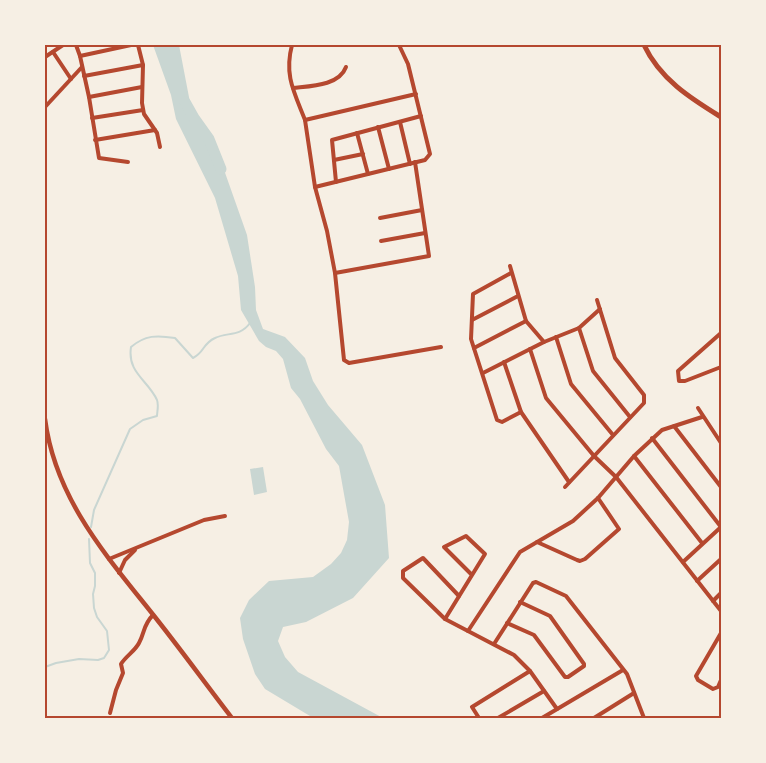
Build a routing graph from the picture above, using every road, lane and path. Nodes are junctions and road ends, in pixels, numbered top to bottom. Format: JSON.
{"nodes":[{"id":1,"x":63,"y":45,"type":"edge"},
{"id":2,"x":76,"y":45,"type":"edge"},
{"id":3,"x":131,"y":45,"type":"edge"},
{"id":4,"x":138,"y":45,"type":"edge"},
{"id":5,"x":292,"y":45,"type":"edge"},
{"id":6,"x":399,"y":45,"type":"edge"},
{"id":7,"x":644,"y":45,"type":"edge"},
{"id":8,"x":53,"y":52,"type":"junction"},
{"id":9,"x":80,"y":56,"type":"junction"},
{"id":10,"x":45,"y":57,"type":"edge"},
{"id":11,"x":143,"y":65,"type":"junction"},
{"id":12,"x":82,"y":67,"type":"junction"},
{"id":13,"x":346,"y":67,"type":"dead end"},
{"id":14,"x":84,"y":76,"type":"junction"},
{"id":15,"x":72,"y":79,"type":"junction"},
{"id":16,"x":142,"y":87,"type":"junction"},
{"id":17,"x":293,"y":88,"type":"junction"},
{"id":18,"x":416,"y":94,"type":"junction"},
{"id":19,"x":89,"y":98,"type":"junction"},
{"id":20,"x":45,"y":107,"type":"edge"},
{"id":21,"x":143,"y":110,"type":"junction"},
{"id":22,"x":421,"y":116,"type":"junction"},
{"id":23,"x":721,"y":117,"type":"edge"},
{"id":24,"x":92,"y":118,"type":"junction"},
{"id":25,"x":305,"y":120,"type":"junction"},
{"id":26,"x":400,"y":122,"type":"junction"},
{"id":27,"x":378,"y":127,"type":"junction"},
{"id":28,"x":154,"y":130,"type":"junction"},
{"id":29,"x":357,"y":133,"type":"junction"},
{"id":30,"x":95,"y":140,"type":"junction"},
{"id":31,"x":160,"y":146,"type":"dead end"},
{"id":32,"x":363,"y":154,"type":"junction"},
{"id":33,"x":334,"y":160,"type":"junction"},
{"id":34,"x":128,"y":162,"type":"dead end"},
{"id":35,"x":412,"y":163,"type":"junction"},
{"id":36,"x":389,"y":169,"type":"junction"},
{"id":37,"x":368,"y":174,"type":"junction"},
{"id":38,"x":336,"y":182,"type":"junction"},
{"id":39,"x":315,"y":187,"type":"junction"},
{"id":40,"x":422,"y":210,"type":"junction"},
{"id":41,"x":380,"y":218,"type":"dead end"},
{"id":42,"x":425,"y":233,"type":"junction"},
{"id":43,"x":381,"y":241,"type":"dead end"},
{"id":44,"x":510,"y":266,"type":"dead end"},
{"id":45,"x":335,"y":273,"type":"junction"},
{"id":46,"x":511,"y":273,"type":"junction"},
{"id":47,"x":518,"y":296,"type":"junction"},
{"id":48,"x":597,"y":300,"type":"dead end"},
{"id":49,"x":600,"y":309,"type":"junction"},
{"id":50,"x":472,"y":320,"type":"junction"},
{"id":51,"x":526,"y":321,"type":"junction"},
{"id":52,"x":579,"y":328,"type":"junction"},
{"id":53,"x":721,"y":333,"type":"edge"},
{"id":54,"x":556,"y":337,"type":"junction"},
{"id":55,"x":544,"y":342,"type":"junction"},
{"id":56,"x":441,"y":348,"type":"dead end"},
{"id":57,"x":474,"y":348,"type":"junction"},
{"id":58,"x":530,"y":349,"type":"junction"},
{"id":59,"x":504,"y":362,"type":"junction"},
{"id":60,"x":721,"y":368,"type":"edge"},
{"id":61,"x":483,"y":372,"type":"junction"},
{"id":62,"x":698,"y":408,"type":"dead end"},
{"id":63,"x":521,"y":412,"type":"junction"},
{"id":64,"x":630,"y":417,"type":"junction"},
{"id":65,"x":702,"y":417,"type":"junction"},
{"id":66,"x":45,"y":419,"type":"edge"},
{"id":67,"x":674,"y":426,"type":"junction"},
{"id":68,"x":613,"y":435,"type":"junction"},
{"id":69,"x":46,"y":436,"type":"edge"},
{"id":70,"x":652,"y":438,"type":"junction"},
{"id":71,"x":721,"y":443,"type":"edge"},
{"id":72,"x":594,"y":456,"type":"junction"},
{"id":73,"x":634,"y":456,"type":"junction"},
{"id":74,"x":616,"y":477,"type":"junction"},
{"id":75,"x":569,"y":482,"type":"junction"},
{"id":76,"x":564,"y":487,"type":"dead end"},
{"id":77,"x":721,"y":487,"type":"edge"},
{"id":78,"x":598,"y":498,"type":"junction"},
{"id":79,"x":225,"y":516,"type":"dead end"},
{"id":80,"x":721,"y":527,"type":"edge"},
{"id":81,"x":538,"y":542,"type":"junction"},
{"id":82,"x":702,"y":543,"type":"junction"},
{"id":83,"x":137,"y":548,"type":"junction"},
{"id":84,"x":109,"y":559,"type":"junction"},
{"id":85,"x":721,"y":559,"type":"edge"},
{"id":86,"x":682,"y":562,"type":"junction"},
{"id":87,"x":119,"y":573,"type":"junction"},
{"id":88,"x":472,"y":575,"type":"junction"},
{"id":89,"x":697,"y":581,"type":"junction"},
{"id":90,"x":721,"y":593,"type":"edge"},
{"id":91,"x":459,"y":596,"type":"junction"},
{"id":92,"x":713,"y":601,"type":"junction"},
{"id":93,"x":520,"y":602,"type":"junction"},
{"id":94,"x":721,"y":611,"type":"edge"},
{"id":95,"x":153,"y":615,"type":"junction"},
{"id":96,"x":445,"y":619,"type":"junction"},
{"id":97,"x":507,"y":623,"type":"junction"},
{"id":98,"x":468,"y":632,"type":"junction"},
{"id":99,"x":721,"y":633,"type":"edge"},
{"id":100,"x":719,"y":640,"type":"edge"},
{"id":101,"x":494,"y":644,"type":"junction"},
{"id":102,"x":623,"y":670,"type":"junction"},
{"id":103,"x":530,"y":671,"type":"junction"},
{"id":104,"x":721,"y":680,"type":"edge"},
{"id":105,"x":544,"y":691,"type":"junction"},
{"id":106,"x":634,"y":693,"type":"junction"},
{"id":107,"x":557,"y":709,"type":"junction"},
{"id":108,"x":110,"y":713,"type":"dead end"},
{"id":109,"x":643,"y":717,"type":"edge"},
{"id":110,"x":232,"y":718,"type":"edge"},
{"id":111,"x":480,"y":718,"type":"edge"},
{"id":112,"x":498,"y":718,"type":"edge"},
{"id":113,"x":542,"y":718,"type":"edge"},
{"id":114,"x":594,"y":718,"type":"edge"}],
"edges":[{"from":1,"to":8,"type":"street"},
{"from":2,"to":9,"type":"street"},
{"from":3,"to":9,"type":"street"},
{"from":4,"to":11,"type":"street"},
{"from":5,"to":17,"type":"street"},
{"from":6,"to":18,"type":"street"},
{"from":7,"to":23,"type":"main road"},
{"from":8,"to":10,"type":"street"},
{"from":8,"to":15,"type":"street"},
{"from":9,"to":12,"type":"street"},
{"from":11,"to":14,"type":"street"},
{"from":11,"to":16,"type":"street"},
{"from":12,"to":14,"type":"street"},
{"from":12,"to":15,"type":"street"},
{"from":13,"to":17,"type":"street"},
{"from":14,"to":19,"type":"street"},
{"from":15,"to":20,"type":"street"},
{"from":16,"to":19,"type":"street"},
{"from":16,"to":21,"type":"street"},
{"from":17,"to":25,"type":"street"},
{"from":18,"to":22,"type":"street"},
{"from":18,"to":25,"type":"street"},
{"from":19,"to":24,"type":"street"},
{"from":21,"to":24,"type":"street"},
{"from":21,"to":28,"type":"street"},
{"from":22,"to":26,"type":"street"},
{"from":22,"to":35,"type":"street"},
{"from":24,"to":30,"type":"street"},
{"from":25,"to":39,"type":"street"},
{"from":26,"to":27,"type":"street"},
{"from":26,"to":35,"type":"street"},
{"from":27,"to":29,"type":"street"},
{"from":27,"to":36,"type":"street"},
{"from":28,"to":30,"type":"street"},
{"from":28,"to":31,"type":"street"},
{"from":29,"to":32,"type":"street"},
{"from":29,"to":33,"type":"street"},
{"from":30,"to":34,"type":"street"},
{"from":32,"to":33,"type":"street"},
{"from":32,"to":37,"type":"street"},
{"from":33,"to":38,"type":"street"},
{"from":35,"to":36,"type":"street"},
{"from":35,"to":40,"type":"street"},
{"from":36,"to":37,"type":"street"},
{"from":37,"to":38,"type":"street"},
{"from":38,"to":39,"type":"street"},
{"from":39,"to":45,"type":"street"},
{"from":40,"to":41,"type":"street"},
{"from":40,"to":42,"type":"street"},
{"from":42,"to":43,"type":"street"},
{"from":42,"to":45,"type":"street"},
{"from":44,"to":46,"type":"street"},
{"from":45,"to":56,"type":"street"},
{"from":46,"to":47,"type":"street"},
{"from":46,"to":50,"type":"street"},
{"from":47,"to":50,"type":"street"},
{"from":47,"to":51,"type":"street"},
{"from":48,"to":49,"type":"street"},
{"from":49,"to":52,"type":"street"},
{"from":49,"to":64,"type":"street"},
{"from":50,"to":57,"type":"street"},
{"from":51,"to":55,"type":"street"},
{"from":51,"to":57,"type":"street"},
{"from":52,"to":54,"type":"street"},
{"from":52,"to":64,"type":"street"},
{"from":53,"to":60,"type":"street"},
{"from":54,"to":55,"type":"street"},
{"from":54,"to":68,"type":"street"},
{"from":55,"to":58,"type":"street"},
{"from":57,"to":61,"type":"street"},
{"from":58,"to":59,"type":"street"},
{"from":58,"to":72,"type":"street"},
{"from":59,"to":61,"type":"street"},
{"from":59,"to":63,"type":"street"},
{"from":61,"to":63,"type":"street"},
{"from":62,"to":65,"type":"street"},
{"from":63,"to":75,"type":"street"},
{"from":64,"to":68,"type":"street"},
{"from":65,"to":67,"type":"street"},
{"from":65,"to":71,"type":"street"},
{"from":66,"to":69,"type":"street"},
{"from":67,"to":70,"type":"street"},
{"from":67,"to":77,"type":"street"},
{"from":68,"to":72,"type":"street"},
{"from":69,"to":84,"type":"street"},
{"from":70,"to":73,"type":"street"},
{"from":70,"to":80,"type":"street"},
{"from":72,"to":74,"type":"street"},
{"from":72,"to":75,"type":"street"},
{"from":73,"to":74,"type":"street"},
{"from":73,"to":82,"type":"street"},
{"from":74,"to":78,"type":"street"},
{"from":74,"to":86,"type":"street"},
{"from":75,"to":76,"type":"street"},
{"from":78,"to":81,"type":"street"},
{"from":78,"to":81,"type":"street"},
{"from":79,"to":83,"type":"street"},
{"from":80,"to":82,"type":"street"},
{"from":81,"to":98,"type":"street"},
{"from":82,"to":86,"type":"street"},
{"from":83,"to":84,"type":"street"},
{"from":83,"to":87,"type":"street"},
{"from":84,"to":87,"type":"street"},
{"from":85,"to":89,"type":"street"},
{"from":86,"to":89,"type":"street"},
{"from":87,"to":95,"type":"street"},
{"from":88,"to":88,"type":"street"},
{"from":88,"to":91,"type":"street"},
{"from":89,"to":92,"type":"street"},
{"from":90,"to":92,"type":"street"},
{"from":91,"to":96,"type":"street"},
{"from":91,"to":96,"type":"street"},
{"from":92,"to":94,"type":"street"},
{"from":93,"to":97,"type":"street"},
{"from":93,"to":97,"type":"street"},
{"from":93,"to":102,"type":"street"},
{"from":95,"to":108,"type":"street"},
{"from":95,"to":110,"type":"street"},
{"from":96,"to":98,"type":"street"},
{"from":97,"to":101,"type":"street"},
{"from":98,"to":101,"type":"street"},
{"from":99,"to":100,"type":"street"},
{"from":100,"to":104,"type":"street"},
{"from":101,"to":103,"type":"street"},
{"from":102,"to":106,"type":"street"},
{"from":102,"to":107,"type":"street"},
{"from":103,"to":105,"type":"street"},
{"from":103,"to":111,"type":"street"},
{"from":105,"to":107,"type":"street"},
{"from":105,"to":112,"type":"street"},
{"from":106,"to":109,"type":"street"},
{"from":106,"to":114,"type":"street"},
{"from":107,"to":113,"type":"street"}]}
